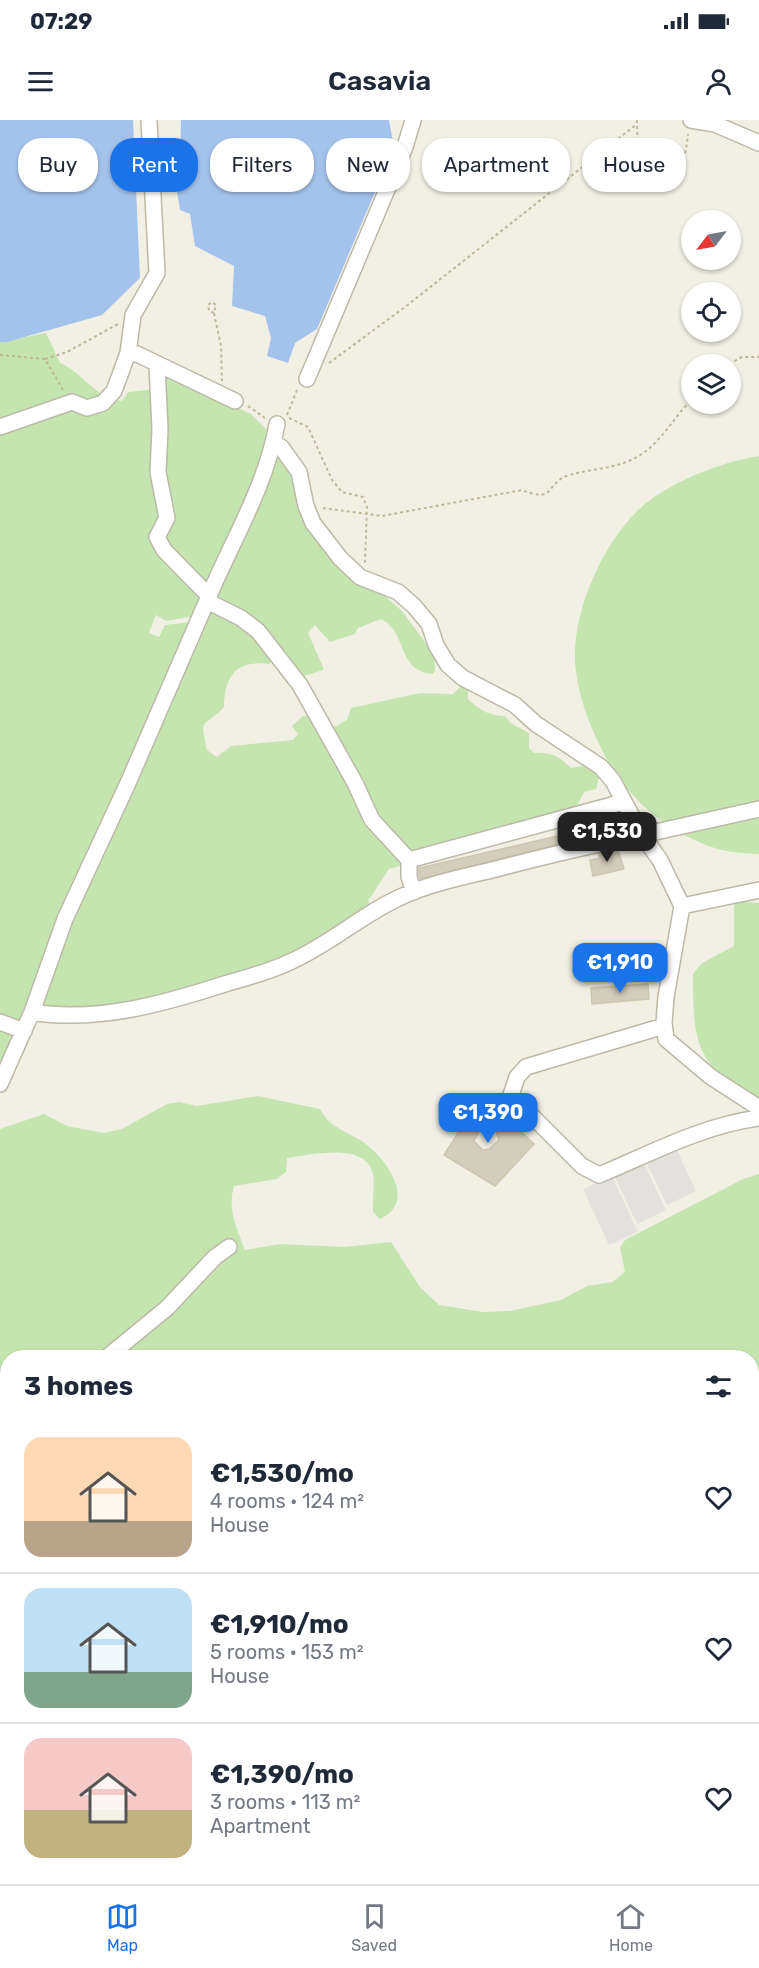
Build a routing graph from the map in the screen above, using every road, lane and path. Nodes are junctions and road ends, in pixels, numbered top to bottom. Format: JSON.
{"nodes":[{"id":1,"x":149,"y":120,"type":"edge"},
{"id":2,"x":413,"y":120,"type":"edge"},
{"id":3,"x":637,"y":122,"type":"edge"},
{"id":4,"x":690,"y":126,"type":"edge"},
{"id":5,"x":759,"y":143,"type":"edge"},
{"id":6,"x":214,"y":313,"type":"dead end"},
{"id":7,"x":134,"y":315,"type":"junction"},
{"id":8,"x":128,"y":353,"type":"junction"},
{"id":9,"x":0,"y":356,"type":"edge"},
{"id":10,"x":759,"y":357,"type":"edge"},
{"id":11,"x":741,"y":358,"type":"edge"},
{"id":12,"x":45,"y":359,"type":"junction"},
{"id":13,"x":328,"y":364,"type":"dead end"},
{"id":14,"x":157,"y":365,"type":"junction"},
{"id":15,"x":307,"y":379,"type":"joint"},
{"id":16,"x":219,"y":392,"type":"junction"},
{"id":17,"x":235,"y":401,"type":"joint"},
{"id":18,"x":72,"y":402,"type":"junction"},
{"id":19,"x":681,"y":412,"type":"edge"},
{"id":20,"x":277,"y":424,"type":"joint"},
{"id":21,"x":0,"y":427,"type":"edge"},
{"id":22,"x":273,"y":443,"type":"junction"},
{"id":23,"x":306,"y":506,"type":"junction"},
{"id":24,"x":366,"y":515,"type":"junction"},
{"id":25,"x":364,"y":570,"type":"dead end"},
{"id":26,"x":208,"y":598,"type":"junction"},
{"id":27,"x":623,"y":802,"type":"junction"},
{"id":28,"x":759,"y":809,"type":"edge"},
{"id":29,"x":642,"y":835,"type":"junction"},
{"id":30,"x":409,"y":860,"type":"junction"},
{"id":31,"x":759,"y":891,"type":"edge"},
{"id":32,"x":414,"y":892,"type":"junction"},
{"id":33,"x":682,"y":906,"type":"junction"},
{"id":34,"x":32,"y":1012,"type":"junction"},
{"id":35,"x":0,"y":1022,"type":"edge"},
{"id":36,"x":664,"y":1026,"type":"junction"},
{"id":37,"x":24,"y":1031,"type":"junction"},
{"id":38,"x":0,"y":1084,"type":"edge"},
{"id":39,"x":759,"y":1108,"type":"edge"},
{"id":40,"x":759,"y":1118,"type":"edge"},
{"id":41,"x":229,"y":1247,"type":"dead end"},
{"id":42,"x":116,"y":1350,"type":"edge"}],
"edges":[{"from":1,"to":7,"type":"lane"},
{"from":2,"to":15,"type":"lane"},
{"from":3,"to":4,"type":"path"},
{"from":3,"to":13,"type":"path"},
{"from":4,"to":5,"type":"lane"},
{"from":6,"to":16,"type":"path"},
{"from":7,"to":8,"type":"lane"},
{"from":7,"to":12,"type":"path"},
{"from":8,"to":14,"type":"lane"},
{"from":8,"to":18,"type":"lane"},
{"from":9,"to":12,"type":"path"},
{"from":10,"to":11,"type":"path"},
{"from":12,"to":18,"type":"path"},
{"from":14,"to":16,"type":"lane"},
{"from":14,"to":26,"type":"lane"},
{"from":15,"to":24,"type":"path"},
{"from":16,"to":17,"type":"lane"},
{"from":17,"to":20,"type":"path"},
{"from":18,"to":21,"type":"lane"},
{"from":19,"to":24,"type":"path"},
{"from":20,"to":22,"type":"lane"},
{"from":22,"to":23,"type":"lane"},
{"from":22,"to":26,"type":"lane"},
{"from":23,"to":24,"type":"path"},
{"from":23,"to":27,"type":"lane"},
{"from":24,"to":25,"type":"path"},
{"from":26,"to":30,"type":"lane"},
{"from":26,"to":34,"type":"lane"},
{"from":27,"to":29,"type":"lane"},
{"from":27,"to":30,"type":"lane"},
{"from":28,"to":29,"type":"lane"},
{"from":29,"to":32,"type":"lane"},
{"from":29,"to":33,"type":"lane"},
{"from":30,"to":32,"type":"lane"},
{"from":31,"to":33,"type":"lane"},
{"from":32,"to":34,"type":"lane"},
{"from":33,"to":36,"type":"lane"},
{"from":34,"to":37,"type":"lane"},
{"from":35,"to":37,"type":"lane"},
{"from":36,"to":39,"type":"lane"},
{"from":36,"to":40,"type":"lane"},
{"from":37,"to":38,"type":"lane"},
{"from":41,"to":42,"type":"lane"}]}
